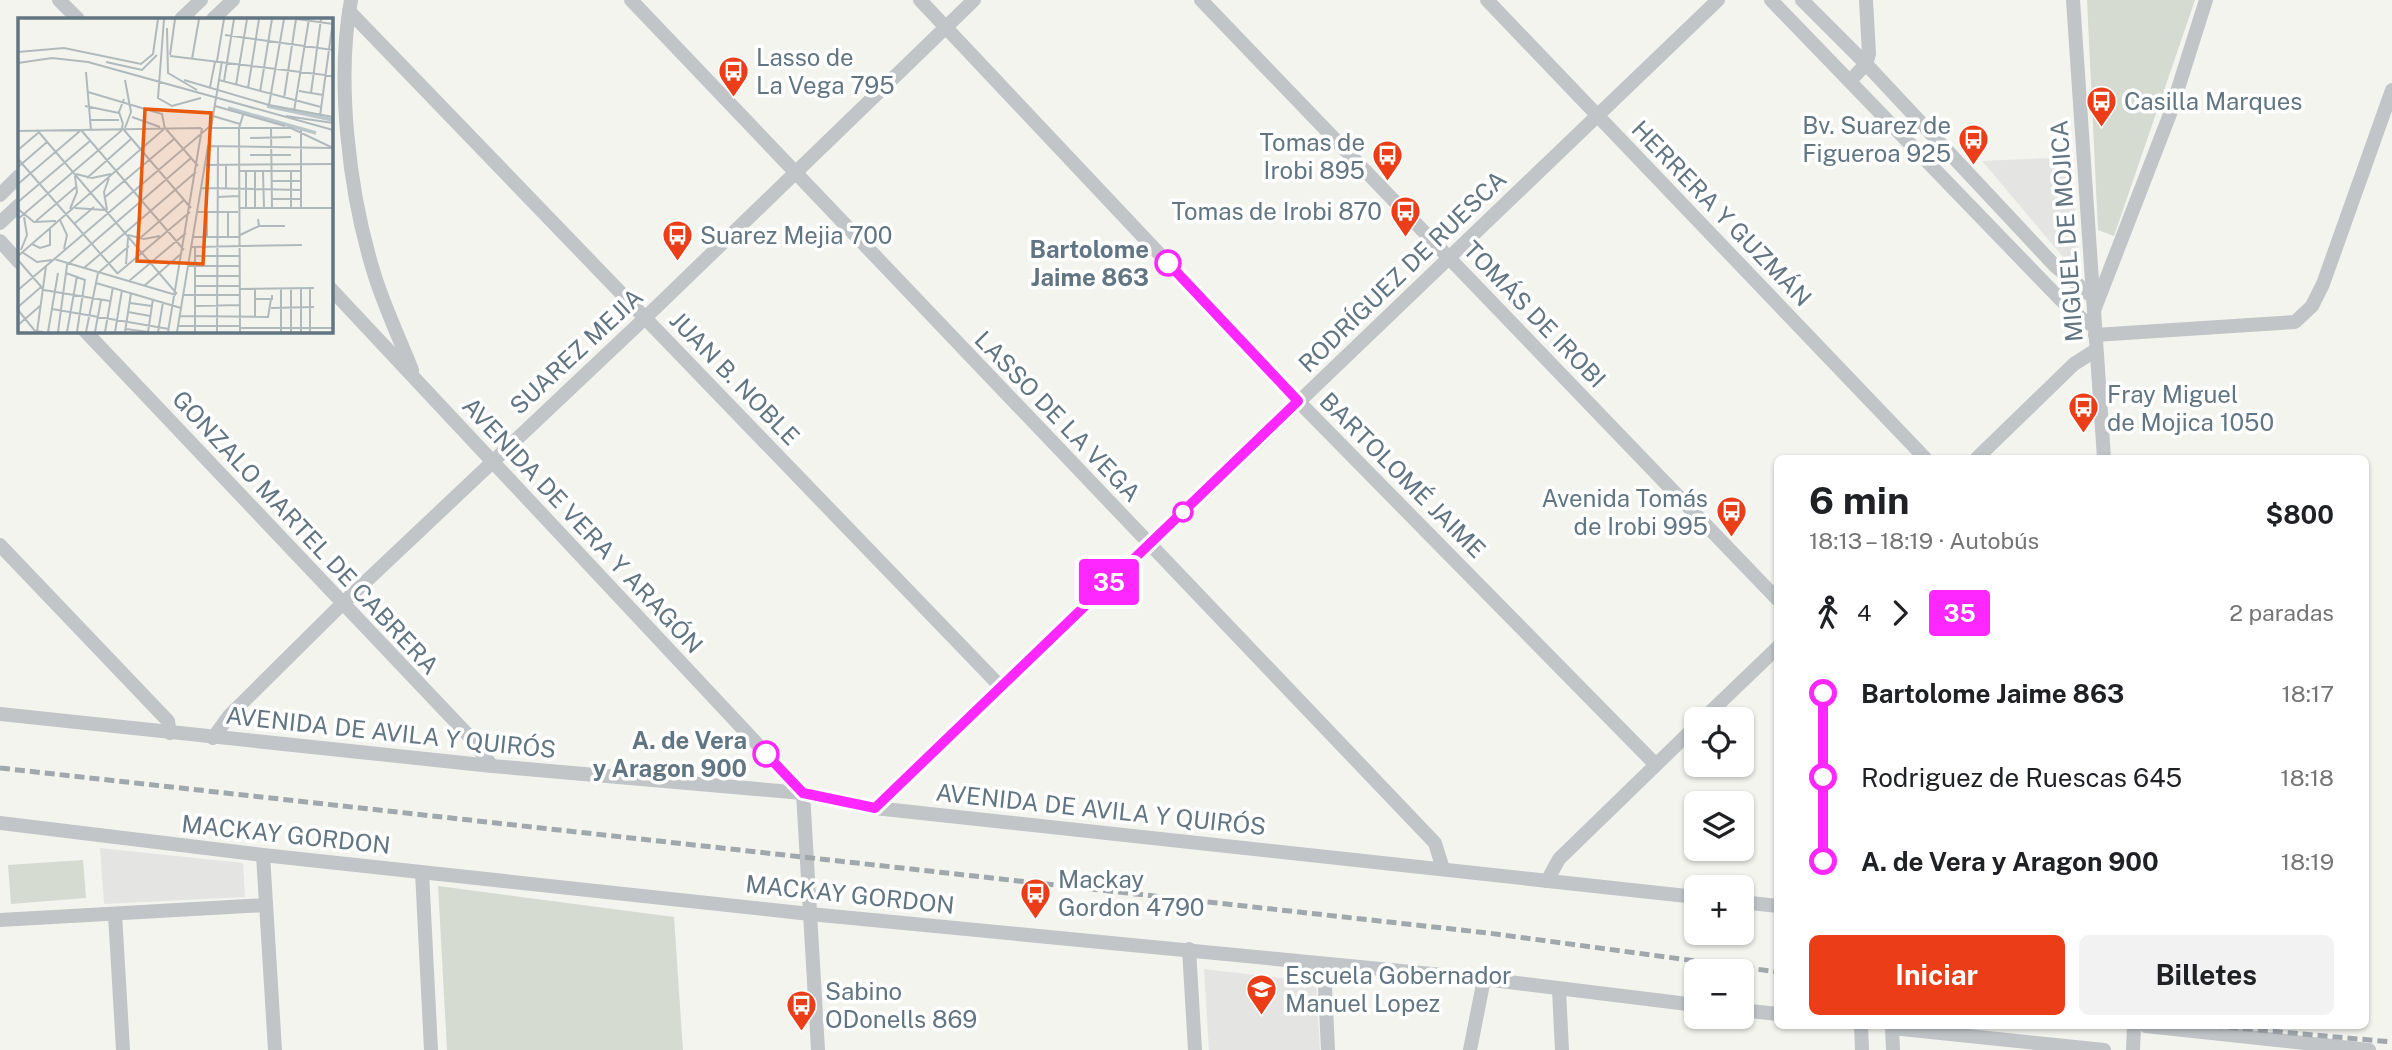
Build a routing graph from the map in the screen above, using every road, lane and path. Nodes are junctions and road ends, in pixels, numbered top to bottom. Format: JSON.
{"nodes":[{"id":1,"x":59,"y":0,"type":"edge"},
{"id":2,"x":201,"y":0,"type":"edge"},
{"id":3,"x":233,"y":0,"type":"edge"},
{"id":4,"x":631,"y":0,"type":"edge"},
{"id":5,"x":920,"y":0,"type":"edge"},
{"id":6,"x":974,"y":0,"type":"edge"},
{"id":7,"x":1201,"y":0,"type":"edge"},
{"id":8,"x":1487,"y":0,"type":"edge"},
{"id":9,"x":1718,"y":0,"type":"edge"},
{"id":10,"x":1771,"y":0,"type":"edge"},
{"id":11,"x":1802,"y":0,"type":"edge"},
{"id":12,"x":1866,"y":0,"type":"edge"},
{"id":13,"x":2073,"y":0,"type":"edge"},
{"id":14,"x":2206,"y":0,"type":"edge"},
{"id":15,"x":350,"y":6,"type":"edge"},
{"id":16,"x":77,"y":18,"type":"edge"},
{"id":17,"x":182,"y":18,"type":"edge"},
{"id":18,"x":214,"y":18,"type":"edge"},
{"id":19,"x":946,"y":27,"type":"junction"},
{"id":20,"x":1866,"y":64,"type":"junction"},
{"id":21,"x":1850,"y":81,"type":"junction"},
{"id":22,"x":2392,"y":90,"type":"edge"},
{"id":23,"x":1598,"y":116,"type":"junction"},
{"id":24,"x":794,"y":172,"type":"junction"},
{"id":25,"x":18,"y":177,"type":"edge"},
{"id":26,"x":0,"y":195,"type":"edge"},
{"id":27,"x":18,"y":206,"type":"edge"},
{"id":28,"x":0,"y":223,"type":"edge"},
{"id":29,"x":0,"y":241,"type":"edge"},
{"id":30,"x":1450,"y":258,"type":"junction"},
{"id":31,"x":18,"y":260,"type":"edge"},
{"id":32,"x":332,"y":290,"type":"edge"},
{"id":33,"x":2093,"y":303,"type":"junction"},
{"id":34,"x":645,"y":318,"type":"junction"},
{"id":35,"x":86,"y":332,"type":"edge"},
{"id":36,"x":2096,"y":337,"type":"junction"},
{"id":37,"x":417,"y":380,"type":"junction"},
{"id":38,"x":1298,"y":401,"type":"junction"},
{"id":39,"x":1921,"y":455,"type":"edge"},
{"id":40,"x":1980,"y":455,"type":"edge"},
{"id":41,"x":2104,"y":455,"type":"edge"},
{"id":42,"x":492,"y":462,"type":"junction"},
{"id":43,"x":1148,"y":544,"type":"junction"},
{"id":44,"x":0,"y":545,"type":"edge"},
{"id":45,"x":1774,"y":596,"type":"edge"},
{"id":46,"x":342,"y":604,"type":"junction"},
{"id":47,"x":1774,"y":651,"type":"edge"},
{"id":48,"x":1000,"y":686,"type":"junction"},
{"id":49,"x":1716,"y":707,"type":"edge"},
{"id":50,"x":0,"y":714,"type":"edge"},
{"id":51,"x":170,"y":733,"type":"junction"},
{"id":52,"x":1684,"y":737,"type":"edge"},
{"id":53,"x":213,"y":738,"type":"junction"},
{"id":54,"x":1655,"y":764,"type":"junction"},
{"id":55,"x":492,"y":766,"type":"junction"},
{"id":56,"x":803,"y":793,"type":"junction"},
{"id":57,"x":875,"y":808,"type":"junction"},
{"id":58,"x":0,"y":824,"type":"edge"},
{"id":59,"x":263,"y":855,"type":"junction"},
{"id":60,"x":1443,"y":869,"type":"junction"},
{"id":61,"x":422,"y":872,"type":"junction"},
{"id":62,"x":1546,"y":881,"type":"junction"},
{"id":63,"x":1684,"y":896,"type":"edge"},
{"id":64,"x":1754,"y":903,"type":"edge"},
{"id":65,"x":266,"y":905,"type":"junction"},
{"id":66,"x":1774,"y":906,"type":"edge"},
{"id":67,"x":116,"y":914,"type":"junction"},
{"id":68,"x":810,"y":914,"type":"junction"},
{"id":69,"x":0,"y":920,"type":"edge"},
{"id":70,"x":1189,"y":949,"type":"junction"},
{"id":71,"x":1324,"y":965,"type":"junction"},
{"id":72,"x":1484,"y":979,"type":"junction"},
{"id":73,"x":1559,"y":989,"type":"junction"},
{"id":74,"x":1684,"y":1004,"type":"edge"},
{"id":75,"x":1754,"y":1011,"type":"edge"},
{"id":76,"x":1774,"y":1014,"type":"edge"},
{"id":77,"x":1861,"y":1029,"type":"edge"},
{"id":78,"x":1892,"y":1029,"type":"edge"},
{"id":79,"x":1902,"y":1029,"type":"edge"},
{"id":80,"x":2134,"y":1029,"type":"edge"},
{"id":81,"x":2174,"y":1029,"type":"edge"},
{"id":82,"x":123,"y":1050,"type":"edge"},
{"id":83,"x":275,"y":1050,"type":"edge"},
{"id":84,"x":430,"y":1050,"type":"edge"},
{"id":85,"x":818,"y":1050,"type":"edge"},
{"id":86,"x":1195,"y":1050,"type":"edge"},
{"id":87,"x":1328,"y":1050,"type":"edge"},
{"id":88,"x":1470,"y":1050,"type":"edge"},
{"id":89,"x":1562,"y":1050,"type":"edge"},
{"id":90,"x":1863,"y":1050,"type":"edge"},
{"id":91,"x":1893,"y":1050,"type":"edge"},
{"id":92,"x":2104,"y":1050,"type":"edge"},
{"id":93,"x":2133,"y":1050,"type":"edge"},
{"id":94,"x":2369,"y":1050,"type":"edge"}],
"edges":[{"from":1,"to":16,"type":"street"},
{"from":2,"to":17,"type":"street"},
{"from":3,"to":18,"type":"street"},
{"from":4,"to":24,"type":"street","name":"LASSO DE LA VEGA"},
{"from":5,"to":19,"type":"street","name":"BARTOLOMÉ JAIME"},
{"from":6,"to":19,"type":"street","name":"SUAREZ MEJIA"},
{"from":7,"to":30,"type":"street","name":"TOMÁS DE IROBI"},
{"from":8,"to":23,"type":"street","name":"HERRERA Y GUZMÁN"},
{"from":9,"to":23,"type":"street","name":"RODRÍGUEZ DE RUESCA"},
{"from":10,"to":21,"type":"street"},
{"from":11,"to":20,"type":"street"},
{"from":12,"to":20,"type":"street"},
{"from":13,"to":33,"type":"street","name":"MIGUEL DE MOJICA"},
{"from":14,"to":33,"type":"street"},
{"from":15,"to":34,"type":"street","name":"JUAN B. NOBLE"},
{"from":15,"to":37,"type":"street"},
{"from":19,"to":24,"type":"street","name":"SUAREZ MEJIA"},
{"from":19,"to":38,"type":"street","name":"BARTOLOMÉ JAIME"},
{"from":20,"to":21,"type":"street"},
{"from":20,"to":33,"type":"street"},
{"from":21,"to":36,"type":"street"},
{"from":22,"to":36,"type":"street"},
{"from":23,"to":30,"type":"street","name":"RODRÍGUEZ DE RUESCA"},
{"from":23,"to":39,"type":"street","name":"HERRERA Y GUZMÁN"},
{"from":24,"to":34,"type":"street","name":"SUAREZ MEJIA"},
{"from":24,"to":43,"type":"street","name":"LASSO DE LA VEGA"},
{"from":25,"to":26,"type":"street"},
{"from":27,"to":28,"type":"street"},
{"from":29,"to":31,"type":"street"},
{"from":30,"to":38,"type":"street","name":"RODRÍGUEZ DE RUESCA"},
{"from":30,"to":45,"type":"street","name":"TOMÁS DE IROBI"},
{"from":32,"to":37,"type":"street","name":"AVENIDA DE VERA Y ARAGÓN"},
{"from":33,"to":36,"type":"street","name":"MIGUEL DE MOJICA"},
{"from":34,"to":42,"type":"street","name":"SUAREZ MEJIA"},
{"from":34,"to":48,"type":"street","name":"JUAN B. NOBLE"},
{"from":35,"to":46,"type":"street","name":"GONZALO MARTEL DE CABRERA"},
{"from":36,"to":40,"type":"street"},
{"from":36,"to":41,"type":"street","name":"MIGUEL DE MOJICA"},
{"from":37,"to":42,"type":"street","name":"AVENIDA DE VERA Y ARAGÓN"},
{"from":38,"to":43,"type":"street","name":"RODRÍGUEZ DE RUESCA"},
{"from":38,"to":54,"type":"street","name":"BARTOLOMÉ JAIME"},
{"from":42,"to":46,"type":"street","name":"SUAREZ MEJIA"},
{"from":42,"to":56,"type":"street","name":"AVENIDA DE VERA Y ARAGÓN"},
{"from":43,"to":48,"type":"street","name":"RODRÍGUEZ DE RUESCA"},
{"from":43,"to":60,"type":"street","name":"LASSO DE LA VEGA"},
{"from":44,"to":51,"type":"street"},
{"from":46,"to":53,"type":"street","name":"SUAREZ MEJIA"},
{"from":46,"to":55,"type":"street","name":"GONZALO MARTEL DE CABRERA"},
{"from":47,"to":49,"type":"street"},
{"from":48,"to":57,"type":"street","name":"RODRÍGUEZ DE RUESCA"},
{"from":50,"to":51,"type":"street","name":"AVENIDA DE AVILA Y QUIRÓS"},
{"from":51,"to":53,"type":"street","name":"AVENIDA DE AVILA Y QUIRÓS"},
{"from":52,"to":54,"type":"street"},
{"from":53,"to":55,"type":"street","name":"AVENIDA DE AVILA Y QUIRÓS"},
{"from":54,"to":62,"type":"street"},
{"from":55,"to":56,"type":"street","name":"AVENIDA DE AVILA Y QUIRÓS"},
{"from":56,"to":57,"type":"street","name":"AVENIDA DE AVILA Y QUIRÓS"},
{"from":56,"to":68,"type":"street"},
{"from":57,"to":60,"type":"street","name":"AVENIDA DE AVILA Y QUIRÓS"},
{"from":58,"to":59,"type":"street","name":"MACKAY GORDON"},
{"from":59,"to":61,"type":"street","name":"MACKAY GORDON"},
{"from":59,"to":65,"type":"street"},
{"from":60,"to":62,"type":"street","name":"AVENIDA DE AVILA Y QUIRÓS"},
{"from":61,"to":68,"type":"street","name":"MACKAY GORDON"},
{"from":61,"to":84,"type":"street"},
{"from":62,"to":63,"type":"street","name":"AVENIDA DE AVILA Y QUIRÓS"},
{"from":64,"to":66,"type":"street"},
{"from":65,"to":67,"type":"street"},
{"from":65,"to":83,"type":"street"},
{"from":67,"to":69,"type":"street"},
{"from":67,"to":82,"type":"street"},
{"from":68,"to":70,"type":"street","name":"MACKAY GORDON"},
{"from":68,"to":85,"type":"street"},
{"from":70,"to":71,"type":"street","name":"MACKAY GORDON"},
{"from":70,"to":86,"type":"street"},
{"from":71,"to":72,"type":"street","name":"MACKAY GORDON"},
{"from":71,"to":87,"type":"street"},
{"from":72,"to":73,"type":"street","name":"MACKAY GORDON"},
{"from":72,"to":88,"type":"street"},
{"from":73,"to":74,"type":"street","name":"MACKAY GORDON"},
{"from":73,"to":89,"type":"street"},
{"from":75,"to":76,"type":"street"},
{"from":77,"to":90,"type":"street"},
{"from":78,"to":91,"type":"street"},
{"from":79,"to":92,"type":"street"},
{"from":80,"to":93,"type":"street"},
{"from":81,"to":94,"type":"street"}]}
